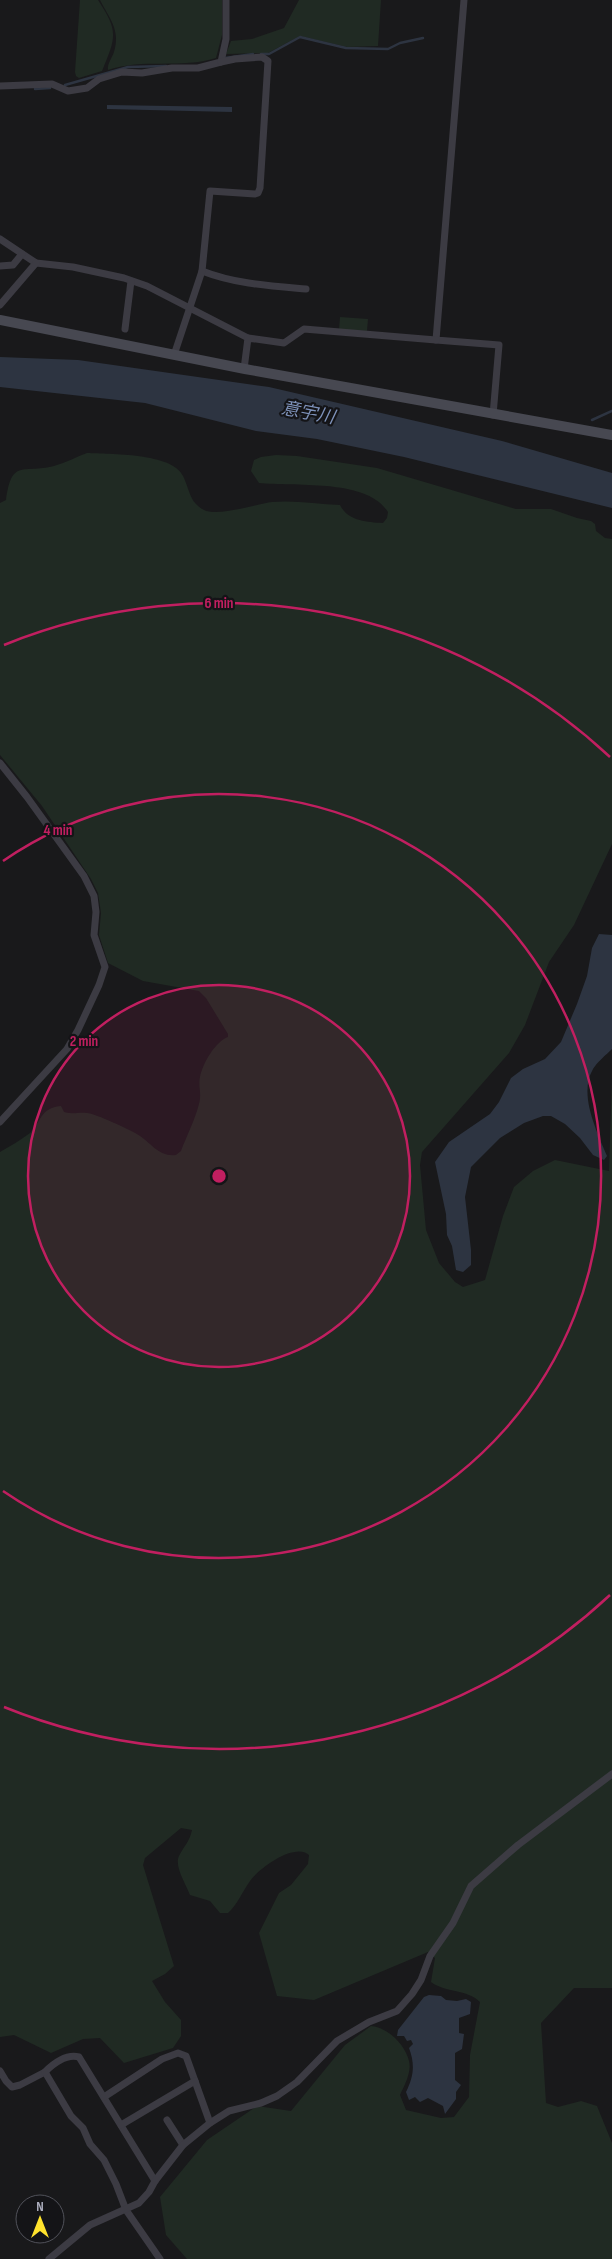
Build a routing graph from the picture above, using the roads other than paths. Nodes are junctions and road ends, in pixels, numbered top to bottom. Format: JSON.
{"nodes":[{"id":1,"x":226,"y":0,"type":"edge"},
{"id":2,"x":464,"y":0,"type":"edge"},
{"id":3,"x":221,"y":62,"type":"junction"},
{"id":4,"x":0,"y":86,"type":"edge"},
{"id":5,"x":0,"y":239,"type":"edge"},
{"id":6,"x":22,"y":254,"type":"junction"},
{"id":7,"x":36,"y":263,"type":"junction"},
{"id":8,"x":0,"y":266,"type":"edge"},
{"id":9,"x":202,"y":271,"type":"junction"},
{"id":10,"x":131,"y":281,"type":"junction"},
{"id":11,"x":306,"y":289,"type":"dead end"},
{"id":12,"x":0,"y":305,"type":"edge"},
{"id":13,"x":190,"y":308,"type":"junction"},
{"id":14,"x":0,"y":320,"type":"edge"},
{"id":15,"x":125,"y":329,"type":"dead end"},
{"id":16,"x":248,"y":338,"type":"junction"},
{"id":17,"x":436,"y":340,"type":"junction"},
{"id":18,"x":174,"y":355,"type":"junction"},
{"id":19,"x":244,"y":369,"type":"junction"},
{"id":20,"x":493,"y":415,"type":"junction"},
{"id":21,"x":612,"y":435,"type":"edge"},
{"id":22,"x":0,"y":763,"type":"edge"},
{"id":23,"x":0,"y":1122,"type":"edge"},
{"id":24,"x":612,"y":1774,"type":"edge"},
{"id":25,"x":0,"y":2071,"type":"edge"},
{"id":26,"x":45,"y":2072,"type":"junction"},
{"id":27,"x":195,"y":2081,"type":"junction"},
{"id":28,"x":104,"y":2097,"type":"junction"},
{"id":29,"x":167,"y":2120,"type":"dead end"},
{"id":30,"x":210,"y":2123,"type":"junction"},
{"id":31,"x":121,"y":2125,"type":"junction"},
{"id":32,"x":183,"y":2144,"type":"junction"},
{"id":33,"x":155,"y":2181,"type":"junction"},
{"id":34,"x":126,"y":2210,"type":"junction"},
{"id":35,"x":49,"y":2259,"type":"edge"},
{"id":36,"x":160,"y":2259,"type":"edge"}],
"edges":[{"from":1,"to":3,"type":"street"},
{"from":2,"to":17,"type":"street"},
{"from":3,"to":4,"type":"street"},
{"from":3,"to":9,"type":"street"},
{"from":5,"to":6,"type":"street"},
{"from":6,"to":7,"type":"street"},
{"from":6,"to":8,"type":"street"},
{"from":7,"to":10,"type":"street"},
{"from":7,"to":12,"type":"street"},
{"from":9,"to":11,"type":"street"},
{"from":9,"to":13,"type":"street"},
{"from":10,"to":13,"type":"street"},
{"from":10,"to":15,"type":"street"},
{"from":13,"to":16,"type":"street"},
{"from":13,"to":18,"type":"street"},
{"from":14,"to":18,"type":"street"},
{"from":16,"to":17,"type":"street"},
{"from":16,"to":19,"type":"street"},
{"from":17,"to":20,"type":"street"},
{"from":18,"to":19,"type":"street"},
{"from":19,"to":20,"type":"street"},
{"from":20,"to":21,"type":"street"},
{"from":22,"to":23,"type":"street"},
{"from":24,"to":30,"type":"street"},
{"from":25,"to":26,"type":"street"},
{"from":26,"to":28,"type":"street"},
{"from":26,"to":34,"type":"street"},
{"from":27,"to":28,"type":"street"},
{"from":27,"to":30,"type":"street"},
{"from":27,"to":31,"type":"street"},
{"from":28,"to":31,"type":"street"},
{"from":29,"to":32,"type":"street"},
{"from":30,"to":32,"type":"street"},
{"from":31,"to":33,"type":"street"},
{"from":32,"to":33,"type":"street"},
{"from":33,"to":34,"type":"street"},
{"from":34,"to":35,"type":"street"},
{"from":34,"to":36,"type":"street"}]}
